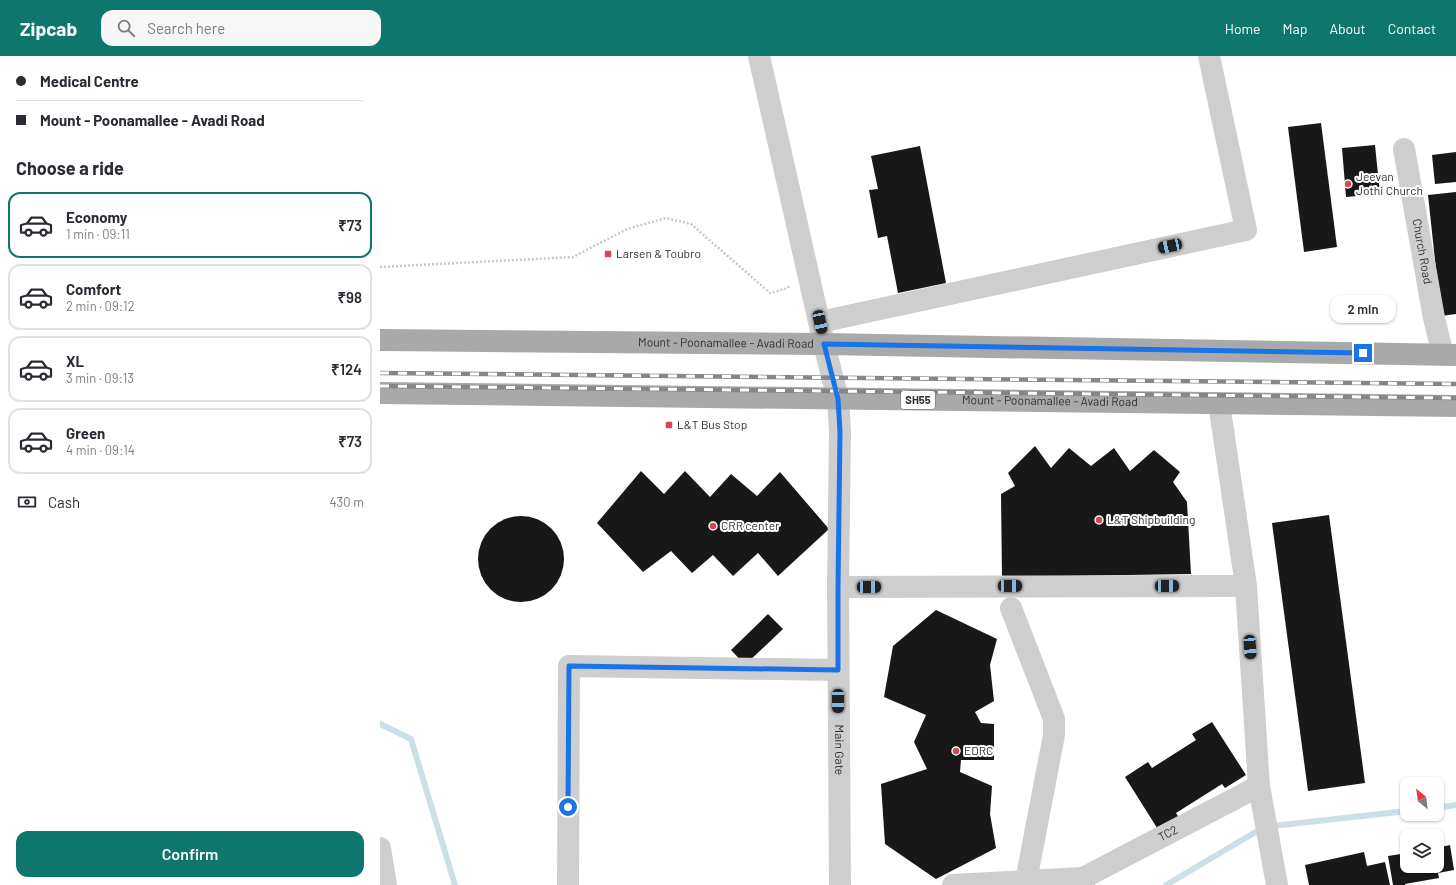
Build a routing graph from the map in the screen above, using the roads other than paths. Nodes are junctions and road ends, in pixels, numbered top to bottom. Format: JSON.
{"nodes":[{"id":1,"x":759,"y":56,"type":"edge"},
{"id":2,"x":1208,"y":56,"type":"edge"},
{"id":3,"x":1404,"y":149,"type":"dead end"},
{"id":4,"x":820,"y":322,"type":"junction"},
{"id":5,"x":380,"y":340,"type":"edge"},
{"id":6,"x":824,"y":344,"type":"junction"},
{"id":7,"x":1449,"y":355,"type":"edge"},
{"id":8,"x":380,"y":393,"type":"edge"},
{"id":9,"x":838,"y":399,"type":"junction"},
{"id":10,"x":1219,"y":403,"type":"junction"},
{"id":11,"x":1456,"y":406,"type":"edge"},
{"id":12,"x":1246,"y":586,"type":"junction"},
{"id":13,"x":838,"y":587,"type":"junction"},
{"id":14,"x":1011,"y":608,"type":"dead end"},
{"id":15,"x":838,"y":670,"type":"junction"},
{"id":16,"x":1259,"y":786,"type":"junction"},
{"id":17,"x":380,"y":848,"type":"edge"},
{"id":18,"x":1026,"y":881,"type":"junction"},
{"id":19,"x":1083,"y":882,"type":"edge"},
{"id":20,"x":386,"y":885,"type":"edge"},
{"id":21,"x":568,"y":885,"type":"edge"},
{"id":22,"x":840,"y":885,"type":"edge"},
{"id":23,"x":953,"y":885,"type":"edge"},
{"id":24,"x":1277,"y":885,"type":"edge"}],
"edges":[{"from":1,"to":4,"type":"lane","name":"Main Gate"},
{"from":2,"to":4,"type":"lane"},
{"from":3,"to":7,"type":"lane","name":"Church Road"},
{"from":4,"to":6,"type":"lane","name":"Main Gate"},
{"from":5,"to":6,"type":"main road","name":"Mount - Poonamallee - Avadi Road"},
{"from":6,"to":7,"type":"main road","name":"Mount - Poonamallee - Avadi Road"},
{"from":6,"to":9,"type":"lane","name":"Main Gate"},
{"from":8,"to":9,"type":"main road","name":"Mount - Poonamallee - Avadi Road","number":"SH55"},
{"from":9,"to":10,"type":"main road","name":"Mount - Poonamallee - Avadi Road","number":"SH55"},
{"from":9,"to":13,"type":"lane","name":"Main Gate"},
{"from":10,"to":11,"type":"main road","name":"Mount - Poonamallee - Avadi Road","number":"SH55"},
{"from":10,"to":12,"type":"lane"},
{"from":12,"to":13,"type":"lane"},
{"from":12,"to":16,"type":"lane"},
{"from":13,"to":15,"type":"lane","name":"Main Gate"},
{"from":14,"to":18,"type":"lane"},
{"from":15,"to":21,"type":"lane"},
{"from":15,"to":22,"type":"lane","name":"Main Gate"},
{"from":16,"to":19,"type":"lane","name":"TC2"},
{"from":16,"to":24,"type":"lane"},
{"from":17,"to":20,"type":"lane"},
{"from":18,"to":19,"type":"lane"},
{"from":18,"to":23,"type":"lane"}]}
